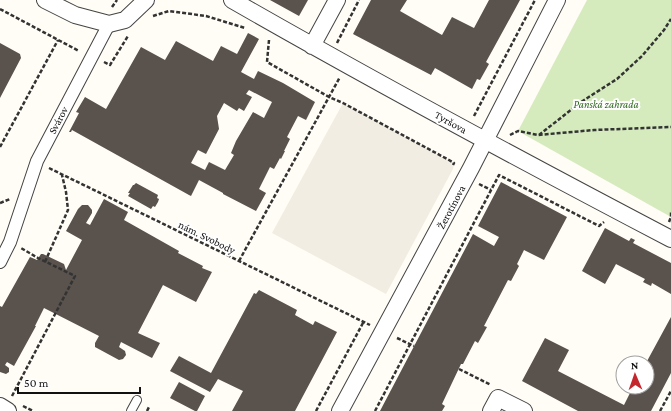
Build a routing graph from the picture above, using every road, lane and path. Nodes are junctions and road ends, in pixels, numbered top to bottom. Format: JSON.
{"nodes":[{"id":1,"x":45,"y":0,"type":"edge"},
{"id":2,"x":146,"y":0,"type":"edge"},
{"id":3,"x":232,"y":0,"type":"edge"},
{"id":4,"x":337,"y":0,"type":"edge"},
{"id":5,"x":359,"y":0,"type":"edge"},
{"id":6,"x":535,"y":0,"type":"edge"},
{"id":7,"x":557,"y":0,"type":"edge"},
{"id":8,"x":0,"y":9,"type":"edge"},
{"id":9,"x":147,"y":18,"type":"dead end"},
{"id":10,"x":671,"y":19,"type":"edge"},
{"id":11,"x":108,"y":24,"type":"junction"},
{"id":12,"x":246,"y":28,"type":"dead end"},
{"id":13,"x":131,"y":33,"type":"dead end"},
{"id":14,"x":264,"y":37,"type":"dead end"},
{"id":15,"x":58,"y":40,"type":"junction"},
{"id":16,"x":336,"y":45,"type":"dead end"},
{"id":17,"x":312,"y":46,"type":"junction"},
{"id":18,"x":92,"y":57,"type":"junction"},
{"id":19,"x":347,"y":65,"type":"junction"},
{"id":20,"x":329,"y":97,"type":"junction"},
{"id":21,"x":471,"y":122,"type":"dead end"},
{"id":22,"x":671,"y":127,"type":"edge"},
{"id":23,"x":518,"y":131,"type":"dead end"},
{"id":24,"x":538,"y":135,"type":"junction"},
{"id":25,"x":486,"y":141,"type":"junction"},
{"id":26,"x":0,"y":147,"type":"edge"},
{"id":27,"x":37,"y":161,"type":"junction"},
{"id":28,"x":453,"y":169,"type":"dead end"},
{"id":29,"x":61,"y":174,"type":"junction"},
{"id":30,"x":475,"y":182,"type":"dead end"},
{"id":31,"x":491,"y":190,"type":"junction"},
{"id":32,"x":671,"y":211,"type":"edge"},
{"id":33,"x":671,"y":217,"type":"edge"},
{"id":34,"x":598,"y":226,"type":"dead end"},
{"id":35,"x":671,"y":239,"type":"edge"},
{"id":36,"x":10,"y":242,"type":"junction"},
{"id":37,"x":239,"y":261,"type":"junction"},
{"id":38,"x":0,"y":262,"type":"edge"},
{"id":39,"x":45,"y":262,"type":"junction"},
{"id":40,"x":364,"y":321,"type":"junction"},
{"id":41,"x":371,"y":325,"type":"dead end"},
{"id":42,"x":396,"y":337,"type":"dead end"},
{"id":43,"x":410,"y":344,"type":"junction"},
{"id":44,"x":414,"y":346,"type":"dead end"},
{"id":45,"x":459,"y":369,"type":"dead end"},
{"id":46,"x":671,"y":391,"type":"edge"},
{"id":47,"x":136,"y":400,"type":"dead end"},
{"id":48,"x":495,"y":404,"type":"edge"},
{"id":49,"x":149,"y":407,"type":"dead end"},
{"id":50,"x":4,"y":409,"type":"edge"},
{"id":51,"x":131,"y":411,"type":"edge"},
{"id":52,"x":147,"y":411,"type":"edge"},
{"id":53,"x":316,"y":411,"type":"edge"},
{"id":54,"x":340,"y":411,"type":"edge"},
{"id":55,"x":375,"y":411,"type":"edge"},
{"id":56,"x":524,"y":411,"type":"edge"},
{"id":57,"x":660,"y":411,"type":"edge"}],
"edges":[{"from":1,"to":11,"type":"street"},
{"from":2,"to":11,"type":"street"},
{"from":3,"to":17,"type":"street","name":"Tyršova"},
{"from":4,"to":17,"type":"street"},
{"from":5,"to":16,"type":"path"},
{"from":6,"to":21,"type":"path"},
{"from":7,"to":25,"type":"street","name":"Žerotínova"},
{"from":8,"to":15,"type":"path"},
{"from":9,"to":12,"type":"path"},
{"from":10,"to":24,"type":"path"},
{"from":11,"to":18,"type":"street","name":"Svárov"},
{"from":13,"to":18,"type":"path"},
{"from":14,"to":20,"type":"path"},
{"from":15,"to":18,"type":"path"},
{"from":15,"to":26,"type":"path"},
{"from":17,"to":19,"type":"street","name":"Tyršova"},
{"from":18,"to":27,"type":"street","name":"Svárov"},
{"from":19,"to":20,"type":"path"},
{"from":19,"to":25,"type":"street","name":"Tyršova"},
{"from":20,"to":28,"type":"path"},
{"from":20,"to":37,"type":"path"},
{"from":22,"to":24,"type":"path"},
{"from":23,"to":24,"type":"path"},
{"from":25,"to":35,"type":"street","name":"Tyršova"},
{"from":25,"to":54,"type":"street","name":"Žerotínova"},
{"from":27,"to":29,"type":"path","name":"nám. Svobody"},
{"from":27,"to":36,"type":"street","name":"Svárov"},
{"from":29,"to":37,"type":"path","name":"nám. Svobody"},
{"from":29,"to":39,"type":"path"},
{"from":30,"to":31,"type":"path"},
{"from":31,"to":34,"type":"path"},
{"from":31,"to":43,"type":"path"},
{"from":32,"to":33,"type":"path"},
{"from":36,"to":38,"type":"street","name":"Svárov"},
{"from":36,"to":39,"type":"path"},
{"from":37,"to":40,"type":"path","name":"nám. Svobody"},
{"from":39,"to":50,"type":"path"},
{"from":40,"to":41,"type":"path","name":"nám. Svobody"},
{"from":40,"to":53,"type":"path"},
{"from":42,"to":43,"type":"path"},
{"from":43,"to":44,"type":"path"},
{"from":43,"to":55,"type":"path"},
{"from":45,"to":48,"type":"path"},
{"from":46,"to":57,"type":"path"},
{"from":47,"to":51,"type":"lane"},
{"from":48,"to":56,"type":"street"},
{"from":49,"to":52,"type":"path"}]}
